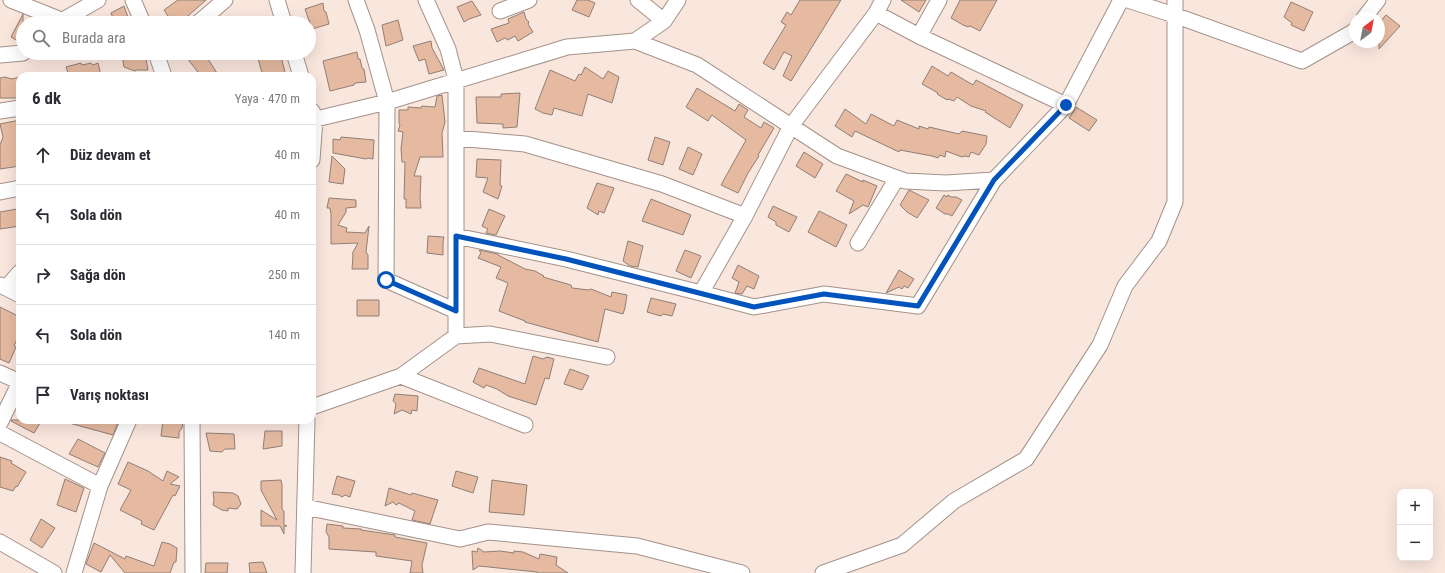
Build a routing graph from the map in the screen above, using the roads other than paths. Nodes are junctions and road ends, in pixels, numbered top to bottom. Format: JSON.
{"nodes":[{"id":1,"x":11,"y":0,"type":"edge"},
{"id":2,"x":98,"y":0,"type":"edge"},
{"id":3,"x":133,"y":0,"type":"edge"},
{"id":4,"x":225,"y":0,"type":"edge"},
{"id":5,"x":277,"y":0,"type":"edge"},
{"id":6,"x":356,"y":0,"type":"edge"},
{"id":7,"x":426,"y":0,"type":"edge"},
{"id":8,"x":530,"y":0,"type":"edge"},
{"id":9,"x":638,"y":0,"type":"edge"},
{"id":10,"x":678,"y":0,"type":"edge"},
{"id":11,"x":939,"y":0,"type":"edge"},
{"id":12,"x":1121,"y":0,"type":"edge"},
{"id":13,"x":1128,"y":0,"type":"edge"},
{"id":14,"x":1378,"y":0,"type":"edge"},
{"id":15,"x":880,"y":6,"type":"edge"},
{"id":16,"x":1174,"y":7,"type":"edge"},
{"id":17,"x":500,"y":11,"type":"dead end"},
{"id":18,"x":1369,"y":12,"type":"edge"},
{"id":19,"x":47,"y":16,"type":"edge"},
{"id":20,"x":70,"y":16,"type":"edge"},
{"id":21,"x":140,"y":16,"type":"edge"},
{"id":22,"x":206,"y":16,"type":"edge"},
{"id":23,"x":282,"y":16,"type":"edge"},
{"id":24,"x":664,"y":22,"type":"junction"},
{"id":25,"x":1349,"y":34,"type":"edge"},
{"id":26,"x":919,"y":36,"type":"junction"},
{"id":27,"x":635,"y":41,"type":"junction"},
{"id":28,"x":16,"y":54,"type":"edge"},
{"id":29,"x":0,"y":55,"type":"edge"},
{"id":30,"x":160,"y":60,"type":"edge"},
{"id":31,"x":296,"y":60,"type":"edge"},
{"id":32,"x":163,"y":72,"type":"edge"},
{"id":33,"x":300,"y":72,"type":"edge"},
{"id":34,"x":456,"y":80,"type":"junction"},
{"id":35,"x":387,"y":102,"type":"junction"},
{"id":36,"x":1066,"y":105,"type":"junction"},
{"id":37,"x":16,"y":109,"type":"edge"},
{"id":38,"x":0,"y":111,"type":"edge"},
{"id":39,"x":316,"y":116,"type":"edge"},
{"id":40,"x":791,"y":126,"type":"junction"},
{"id":41,"x":456,"y":138,"type":"junction"},
{"id":42,"x":897,"y":178,"type":"junction"},
{"id":43,"x":994,"y":180,"type":"junction"},
{"id":44,"x":16,"y":189,"type":"edge"},
{"id":45,"x":0,"y":192,"type":"edge"},
{"id":46,"x":745,"y":216,"type":"junction"},
{"id":47,"x":456,"y":236,"type":"junction"},
{"id":48,"x":858,"y":244,"type":"dead end"},
{"id":49,"x":16,"y":275,"type":"edge"},
{"id":50,"x":3,"y":286,"type":"edge"},
{"id":51,"x":16,"y":293,"type":"edge"},
{"id":52,"x":701,"y":293,"type":"junction"},
{"id":53,"x":456,"y":311,"type":"junction"},
{"id":54,"x":456,"y":336,"type":"junction"},
{"id":55,"x":608,"y":357,"type":"dead end"},
{"id":56,"x":0,"y":373,"type":"edge"},
{"id":57,"x":401,"y":376,"type":"junction"},
{"id":58,"x":16,"y":380,"type":"edge"},
{"id":59,"x":16,"y":390,"type":"edge"},
{"id":60,"x":316,"y":406,"type":"edge"},
{"id":61,"x":0,"y":423,"type":"edge"},
{"id":62,"x":127,"y":424,"type":"edge"},
{"id":63,"x":192,"y":424,"type":"edge"},
{"id":64,"x":307,"y":424,"type":"edge"},
{"id":65,"x":525,"y":425,"type":"dead end"},
{"id":66,"x":0,"y":433,"type":"edge"},
{"id":67,"x":100,"y":486,"type":"junction"},
{"id":68,"x":304,"y":507,"type":"junction"},
{"id":69,"x":0,"y":542,"type":"edge"},
{"id":70,"x":54,"y":573,"type":"edge"},
{"id":71,"x":74,"y":573,"type":"edge"},
{"id":72,"x":193,"y":573,"type":"edge"},
{"id":73,"x":303,"y":573,"type":"edge"},
{"id":74,"x":742,"y":573,"type":"edge"},
{"id":75,"x":823,"y":573,"type":"edge"}],
"edges":[{"from":1,"to":19,"type":"street"},
{"from":2,"to":20,"type":"street"},
{"from":3,"to":21,"type":"street"},
{"from":4,"to":22,"type":"street"},
{"from":5,"to":23,"type":"street"},
{"from":6,"to":35,"type":"street"},
{"from":7,"to":34,"type":"street"},
{"from":8,"to":17,"type":"street"},
{"from":9,"to":24,"type":"street"},
{"from":10,"to":24,"type":"street"},
{"from":11,"to":26,"type":"street"},
{"from":12,"to":36,"type":"street"},
{"from":13,"to":16,"type":"street"},
{"from":14,"to":18,"type":"street"},
{"from":15,"to":26,"type":"street"},
{"from":15,"to":40,"type":"street"},
{"from":16,"to":25,"type":"street"},
{"from":16,"to":75,"type":"street"},
{"from":24,"to":27,"type":"street"},
{"from":26,"to":36,"type":"street"},
{"from":27,"to":34,"type":"street"},
{"from":27,"to":40,"type":"street"},
{"from":28,"to":29,"type":"street"},
{"from":30,"to":32,"type":"street"},
{"from":31,"to":33,"type":"street"},
{"from":34,"to":35,"type":"street"},
{"from":34,"to":41,"type":"street"},
{"from":35,"to":39,"type":"street"},
{"from":35,"to":53,"type":"street"},
{"from":36,"to":43,"type":"street"},
{"from":37,"to":38,"type":"street"},
{"from":40,"to":42,"type":"street"},
{"from":40,"to":46,"type":"street"},
{"from":41,"to":46,"type":"street"},
{"from":41,"to":47,"type":"street"},
{"from":42,"to":43,"type":"street"},
{"from":42,"to":48,"type":"street"},
{"from":43,"to":52,"type":"street"},
{"from":44,"to":45,"type":"street"},
{"from":46,"to":52,"type":"street"},
{"from":47,"to":52,"type":"street"},
{"from":47,"to":53,"type":"street"},
{"from":49,"to":50,"type":"street"},
{"from":50,"to":51,"type":"street"},
{"from":53,"to":54,"type":"street"},
{"from":54,"to":55,"type":"street"},
{"from":54,"to":57,"type":"street"},
{"from":56,"to":58,"type":"street"},
{"from":57,"to":60,"type":"street"},
{"from":57,"to":65,"type":"street"},
{"from":59,"to":61,"type":"street"},
{"from":62,"to":67,"type":"street"},
{"from":63,"to":72,"type":"street"},
{"from":64,"to":68,"type":"street"},
{"from":66,"to":67,"type":"street"},
{"from":67,"to":71,"type":"street"},
{"from":68,"to":73,"type":"street"},
{"from":68,"to":74,"type":"street"},
{"from":69,"to":70,"type":"street"}]}
